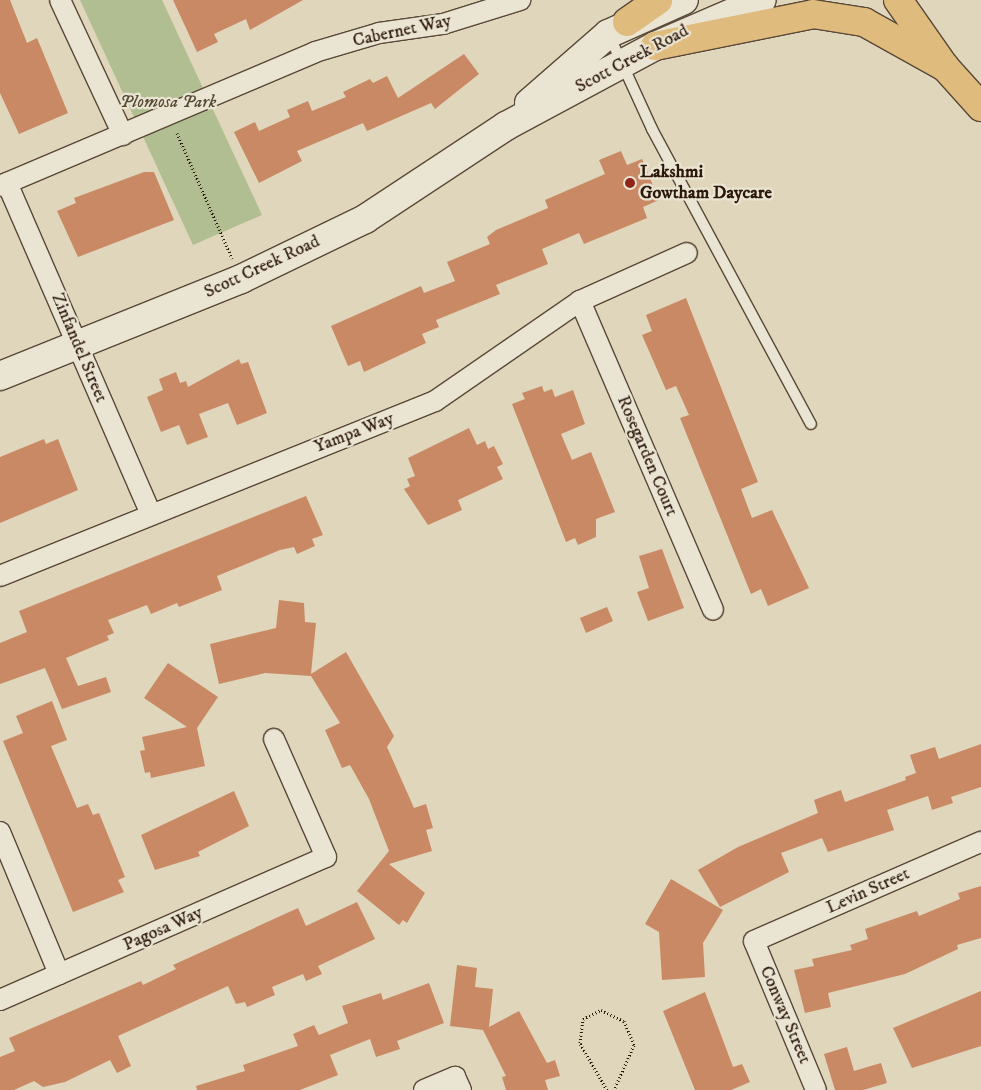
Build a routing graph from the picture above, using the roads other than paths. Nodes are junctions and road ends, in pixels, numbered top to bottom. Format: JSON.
{"nodes":[{"id":1,"x":60,"y":0,"type":"edge"},
{"id":2,"x":520,"y":0,"type":"edge"},
{"id":3,"x":658,"y":0,"type":"edge"},
{"id":4,"x":684,"y":0,"type":"edge"},
{"id":5,"x":762,"y":0,"type":"edge"},
{"id":6,"x":898,"y":0,"type":"edge"},
{"id":7,"x":618,"y":28,"type":"junction"},
{"id":8,"x":655,"y":46,"type":"junction"},
{"id":9,"x":623,"y":64,"type":"junction"},
{"id":10,"x":945,"y":67,"type":"junction"},
{"id":11,"x":981,"y":107,"type":"edge"},
{"id":12,"x":506,"y":126,"type":"junction"},
{"id":13,"x":123,"y":135,"type":"junction"},
{"id":14,"x":4,"y":184,"type":"edge"},
{"id":15,"x":687,"y":252,"type":"dead end"},
{"id":16,"x":580,"y":301,"type":"junction"},
{"id":17,"x":78,"y":346,"type":"junction"},
{"id":18,"x":0,"y":376,"type":"edge"},
{"id":19,"x":811,"y":424,"type":"dead end"},
{"id":20,"x":150,"y":512,"type":"junction"},
{"id":21,"x":0,"y":576,"type":"edge"},
{"id":22,"x":713,"y":610,"type":"dead end"},
{"id":23,"x":274,"y":739,"type":"dead end"},
{"id":24,"x":0,"y":832,"type":"edge"},
{"id":25,"x":981,"y":842,"type":"edge"},
{"id":26,"x":754,"y":941,"type":"joint"},
{"id":27,"x":59,"y":974,"type":"junction"},
{"id":28,"x":0,"y":1000,"type":"edge"},
{"id":29,"x":458,"y":1083,"type":"edge"},
{"id":30,"x":424,"y":1090,"type":"edge"},
{"id":31,"x":816,"y":1090,"type":"edge"}],
"edges":[{"from":1,"to":13,"type":"street"},
{"from":2,"to":13,"type":"street","name":"Cabernet Way"},
{"from":3,"to":7,"type":"highway"},
{"from":4,"to":7,"type":"main road","name":"Scott Creek Road"},
{"from":5,"to":8,"type":"main road","name":"Scott Creek Road"},
{"from":6,"to":10,"type":"highway"},
{"from":7,"to":9,"type":"lane"},
{"from":7,"to":12,"type":"main road","name":"Scott Creek Road"},
{"from":8,"to":9,"type":"main road","name":"Scott Creek Road"},
{"from":8,"to":10,"type":"highway"},
{"from":9,"to":12,"type":"main road","name":"Scott Creek Road"},
{"from":9,"to":19,"type":"lane"},
{"from":10,"to":11,"type":"highway"},
{"from":12,"to":17,"type":"main road","name":"Scott Creek Road"},
{"from":13,"to":14,"type":"street","name":"Cabernet Way"},
{"from":14,"to":17,"type":"street","name":"Zinfandel Street"},
{"from":15,"to":16,"type":"street","name":"Yampa Way"},
{"from":16,"to":20,"type":"street","name":"Yampa Way"},
{"from":16,"to":22,"type":"street","name":"Rosegarden Court"},
{"from":17,"to":18,"type":"main road","name":"Scott Creek Road"},
{"from":17,"to":20,"type":"street","name":"Zinfandel Street"},
{"from":20,"to":21,"type":"street","name":"Yampa Way"},
{"from":23,"to":27,"type":"street","name":"Pagosa Way"},
{"from":24,"to":27,"type":"street"},
{"from":25,"to":26,"type":"street","name":"Levin Street"},
{"from":26,"to":31,"type":"street","name":"Conway Street"},
{"from":27,"to":28,"type":"street","name":"Pagosa Way"},
{"from":29,"to":30,"type":"street"}]}
